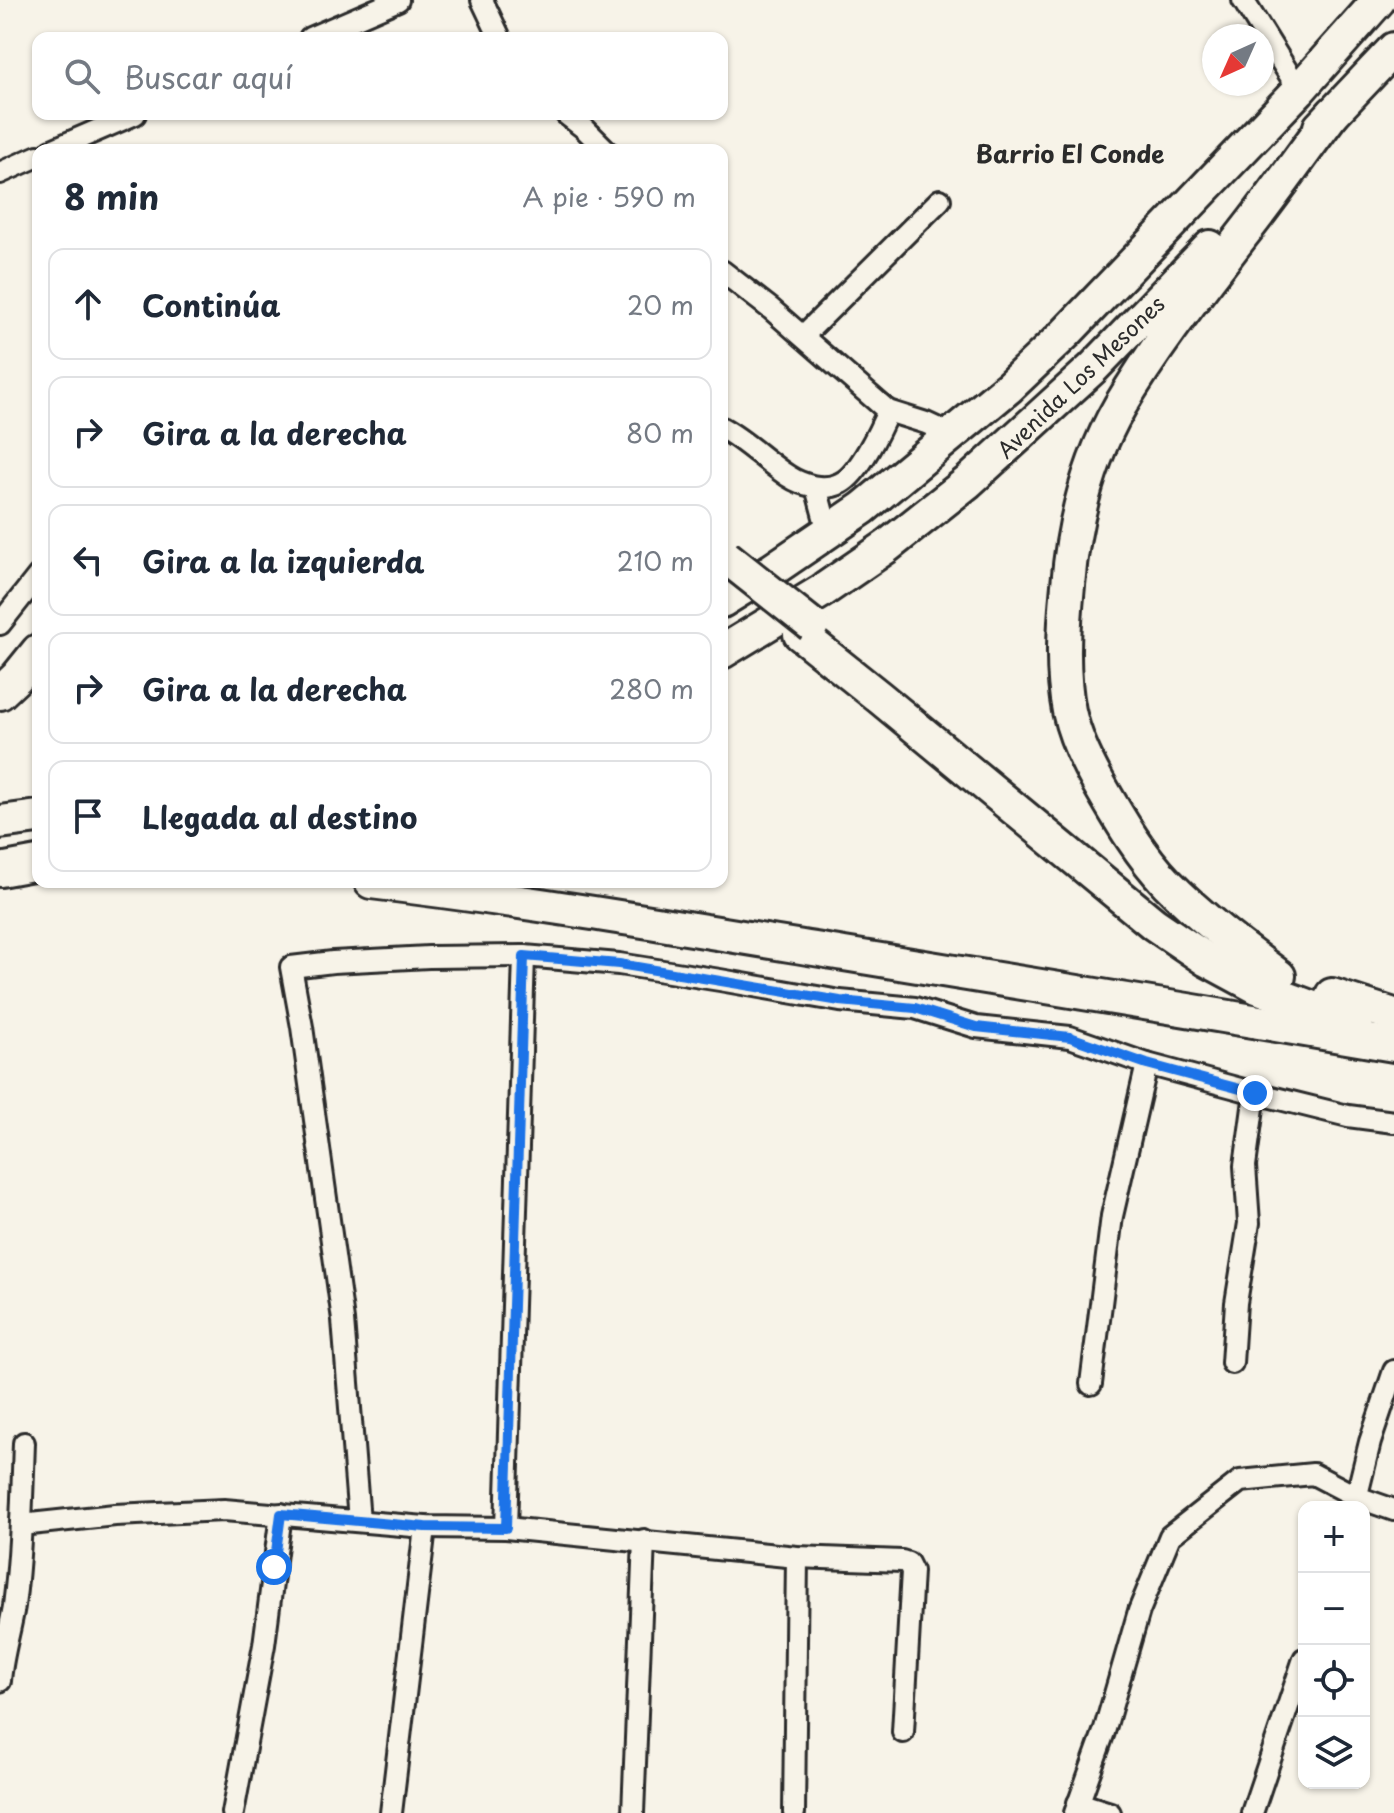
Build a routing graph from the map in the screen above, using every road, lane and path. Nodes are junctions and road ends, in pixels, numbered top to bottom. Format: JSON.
{"nodes":[{"id":1,"x":398,"y":0,"type":"edge"},
{"id":2,"x":482,"y":0,"type":"edge"},
{"id":3,"x":1243,"y":0,"type":"edge"},
{"id":4,"x":1379,"y":0,"type":"edge"},
{"id":5,"x":324,"y":32,"type":"edge"},
{"id":6,"x":497,"y":32,"type":"edge"},
{"id":7,"x":1394,"y":49,"type":"edge"},
{"id":8,"x":1299,"y":90,"type":"junction"},
{"id":9,"x":1333,"y":113,"type":"junction"},
{"id":10,"x":121,"y":120,"type":"edge"},
{"id":11,"x":574,"y":120,"type":"edge"},
{"id":12,"x":66,"y":144,"type":"edge"},
{"id":13,"x":600,"y":144,"type":"edge"},
{"id":14,"x":32,"y":159,"type":"edge"},
{"id":15,"x":0,"y":173,"type":"edge"},
{"id":16,"x":940,"y":200,"type":"dead end"},
{"id":17,"x":728,"y":276,"type":"edge"},
{"id":18,"x":803,"y":336,"type":"junction"},
{"id":19,"x":888,"y":411,"type":"junction"},
{"id":20,"x":728,"y":432,"type":"edge"},
{"id":21,"x":952,"y":435,"type":"junction"},
{"id":22,"x":816,"y":487,"type":"junction"},
{"id":23,"x":828,"y":532,"type":"junction"},
{"id":24,"x":728,"y":564,"type":"edge"},
{"id":25,"x":32,"y":584,"type":"edge"},
{"id":26,"x":728,"y":597,"type":"edge"},
{"id":27,"x":0,"y":624,"type":"edge"},
{"id":28,"x":806,"y":629,"type":"junction"},
{"id":29,"x":728,"y":648,"type":"edge"},
{"id":30,"x":32,"y":658,"type":"edge"},
{"id":31,"x":0,"y":693,"type":"edge"},
{"id":32,"x":32,"y":818,"type":"edge"},
{"id":33,"x":0,"y":822,"type":"edge"},
{"id":34,"x":32,"y":864,"type":"edge"},
{"id":35,"x":0,"y":871,"type":"edge"},
{"id":36,"x":32,"y":873,"type":"edge"},
{"id":37,"x":415,"y":888,"type":"edge"},
{"id":38,"x":524,"y":956,"type":"junction"},
{"id":39,"x":1279,"y":976,"type":"junction"},
{"id":40,"x":1394,"y":1015,"type":"edge"},
{"id":41,"x":1394,"y":1037,"type":"edge"},
{"id":42,"x":1394,"y":1045,"type":"edge"},
{"id":43,"x":1147,"y":1064,"type":"junction"},
{"id":44,"x":1255,"y":1093,"type":"junction"},
{"id":45,"x":1394,"y":1122,"type":"edge"},
{"id":46,"x":1232,"y":1363,"type":"dead end"},
{"id":47,"x":1394,"y":1371,"type":"edge"},
{"id":48,"x":1091,"y":1384,"type":"dead end"},
{"id":49,"x":24,"y":1443,"type":"dead end"},
{"id":50,"x":1354,"y":1501,"type":"edge"},
{"id":51,"x":1356,"y":1501,"type":"edge"},
{"id":52,"x":0,"y":1502,"type":"edge"},
{"id":53,"x":22,"y":1503,"type":"junction"},
{"id":54,"x":1370,"y":1505,"type":"edge"},
{"id":55,"x":1394,"y":1510,"type":"edge"},
{"id":56,"x":281,"y":1514,"type":"junction"},
{"id":57,"x":359,"y":1521,"type":"junction"},
{"id":58,"x":21,"y":1525,"type":"junction"},
{"id":59,"x":425,"y":1527,"type":"junction"},
{"id":60,"x":506,"y":1528,"type":"junction"},
{"id":61,"x":644,"y":1540,"type":"junction"},
{"id":62,"x":797,"y":1557,"type":"junction"},
{"id":63,"x":1298,"y":1677,"type":"edge"},
{"id":64,"x":0,"y":1681,"type":"edge"},
{"id":65,"x":903,"y":1732,"type":"dead end"},
{"id":66,"x":1076,"y":1808,"type":"edge"},
{"id":67,"x":233,"y":1813,"type":"edge"},
{"id":68,"x":391,"y":1813,"type":"edge"},
{"id":69,"x":633,"y":1813,"type":"edge"},
{"id":70,"x":794,"y":1813,"type":"edge"},
{"id":71,"x":1110,"y":1813,"type":"edge"},
{"id":72,"x":1252,"y":1813,"type":"edge"}],
"edges":[{"from":1,"to":5,"type":"street"},
{"from":2,"to":6,"type":"street"},
{"from":3,"to":8,"type":"street"},
{"from":4,"to":8,"type":"highway","name":"Avenida Los Mesones"},
{"from":7,"to":9,"type":"highway","name":"Avenida Los Mesones"},
{"from":8,"to":21,"type":"highway","name":"Avenida Los Mesones"},
{"from":9,"to":29,"type":"highway","name":"Avenida Los Mesones"},
{"from":9,"to":39,"type":"highway"},
{"from":10,"to":12,"type":"street"},
{"from":11,"to":13,"type":"street"},
{"from":14,"to":15,"type":"street"},
{"from":16,"to":18,"type":"street"},
{"from":17,"to":18,"type":"street"},
{"from":18,"to":19,"type":"street"},
{"from":19,"to":21,"type":"street"},
{"from":19,"to":22,"type":"street"},
{"from":20,"to":22,"type":"street"},
{"from":21,"to":23,"type":"highway","name":"Avenida Los Mesones"},
{"from":22,"to":23,"type":"street"},
{"from":23,"to":26,"type":"highway","name":"Avenida Los Mesones"},
{"from":24,"to":28,"type":"highway","bridge":true},
{"from":25,"to":27,"type":"street"},
{"from":28,"to":39,"type":"highway"},
{"from":28,"to":41,"type":"highway"},
{"from":30,"to":31,"type":"highway"},
{"from":32,"to":33,"type":"highway"},
{"from":34,"to":35,"type":"highway"},
{"from":35,"to":36,"type":"highway"},
{"from":37,"to":42,"type":"highway"},
{"from":38,"to":43,"type":"street"},
{"from":38,"to":57,"type":"street"},
{"from":38,"to":60,"type":"street"},
{"from":39,"to":40,"type":"highway"},
{"from":43,"to":44,"type":"street"},
{"from":43,"to":48,"type":"street"},
{"from":44,"to":45,"type":"street"},
{"from":44,"to":46,"type":"street"},
{"from":47,"to":51,"type":"street"},
{"from":49,"to":53,"type":"street"},
{"from":50,"to":66,"type":"street"},
{"from":52,"to":53,"type":"street"},
{"from":53,"to":58,"type":"street"},
{"from":54,"to":55,"type":"street"},
{"from":56,"to":57,"type":"street"},
{"from":56,"to":58,"type":"street"},
{"from":56,"to":67,"type":"street"},
{"from":57,"to":59,"type":"street"},
{"from":58,"to":64,"type":"street"},
{"from":59,"to":60,"type":"street"},
{"from":59,"to":68,"type":"street"},
{"from":60,"to":61,"type":"street"},
{"from":61,"to":62,"type":"street"},
{"from":61,"to":69,"type":"street"},
{"from":62,"to":65,"type":"street"},
{"from":62,"to":70,"type":"street"},
{"from":63,"to":72,"type":"street"},
{"from":66,"to":71,"type":"street"}]}
